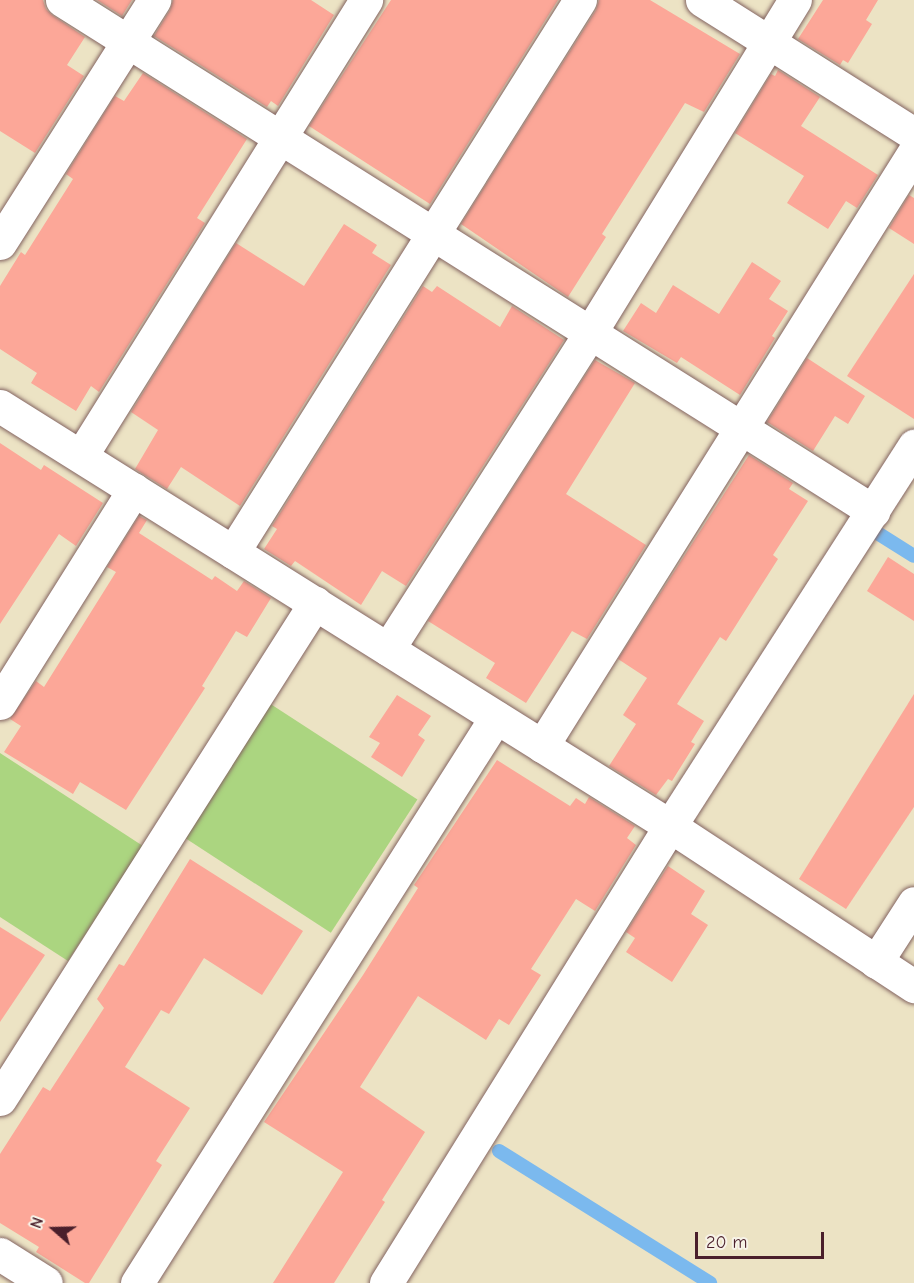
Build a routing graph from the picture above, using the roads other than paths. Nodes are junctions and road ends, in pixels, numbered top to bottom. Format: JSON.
{"nodes":[{"id":1,"x":62,"y":0,"type":"edge"},
{"id":2,"x":154,"y":0,"type":"edge"},
{"id":3,"x":366,"y":0,"type":"edge"},
{"id":4,"x":580,"y":0,"type":"edge"},
{"id":5,"x":702,"y":0,"type":"edge"},
{"id":6,"x":795,"y":0,"type":"edge"},
{"id":7,"x":128,"y":42,"type":"junction"},
{"id":8,"x":768,"y":42,"type":"junction"},
{"id":9,"x":914,"y":134,"type":"edge"},
{"id":10,"x":280,"y":138,"type":"junction"},
{"id":11,"x":914,"y":152,"type":"edge"},
{"id":12,"x":433,"y":234,"type":"junction"},
{"id":13,"x":0,"y":243,"type":"edge"},
{"id":14,"x":590,"y":333,"type":"junction"},
{"id":15,"x":0,"y":406,"type":"edge"},
{"id":16,"x":742,"y":429,"type":"junction"},
{"id":17,"x":914,"y":446,"type":"edge"},
{"id":18,"x":81,"y":456,"type":"junction"},
{"id":19,"x":134,"y":489,"type":"junction"},
{"id":20,"x":873,"y":511,"type":"junction"},
{"id":21,"x":233,"y":552,"type":"junction"},
{"id":22,"x":315,"y":603,"type":"junction"},
{"id":23,"x":388,"y":649,"type":"junction"},
{"id":24,"x":0,"y":703,"type":"edge"},
{"id":25,"x":496,"y":717,"type":"junction"},
{"id":26,"x":542,"y":746,"type":"junction"},
{"id":27,"x":670,"y":826,"type":"junction"},
{"id":28,"x":914,"y":903,"type":"edge"},
{"id":29,"x":876,"y":962,"type":"junction"},
{"id":30,"x":914,"y":986,"type":"edge"},
{"id":31,"x":0,"y":1099,"type":"edge"},
{"id":32,"x":0,"y":1254,"type":"edge"},
{"id":33,"x":46,"y":1283,"type":"edge"},
{"id":34,"x":137,"y":1283,"type":"edge"},
{"id":35,"x":386,"y":1283,"type":"edge"}],
"edges":[{"from":1,"to":7,"type":"street"},
{"from":2,"to":7,"type":"street"},
{"from":3,"to":10,"type":"street"},
{"from":4,"to":12,"type":"street"},
{"from":5,"to":8,"type":"street"},
{"from":6,"to":8,"type":"street"},
{"from":7,"to":10,"type":"street"},
{"from":7,"to":13,"type":"street"},
{"from":8,"to":9,"type":"street"},
{"from":8,"to":14,"type":"street"},
{"from":10,"to":12,"type":"street"},
{"from":10,"to":18,"type":"street"},
{"from":11,"to":16,"type":"street"},
{"from":12,"to":14,"type":"street"},
{"from":12,"to":21,"type":"street"},
{"from":14,"to":16,"type":"street"},
{"from":14,"to":23,"type":"street"},
{"from":15,"to":18,"type":"street"},
{"from":16,"to":20,"type":"street"},
{"from":16,"to":26,"type":"street"},
{"from":17,"to":20,"type":"street"},
{"from":18,"to":19,"type":"street"},
{"from":19,"to":21,"type":"street"},
{"from":19,"to":24,"type":"street"},
{"from":20,"to":27,"type":"street"},
{"from":21,"to":22,"type":"street"},
{"from":22,"to":23,"type":"street"},
{"from":22,"to":31,"type":"street"},
{"from":23,"to":25,"type":"street"},
{"from":25,"to":26,"type":"street"},
{"from":25,"to":34,"type":"street"},
{"from":26,"to":27,"type":"street"},
{"from":27,"to":29,"type":"street"},
{"from":27,"to":35,"type":"street"},
{"from":28,"to":29,"type":"street"},
{"from":29,"to":30,"type":"street"},
{"from":32,"to":33,"type":"street"}]}
